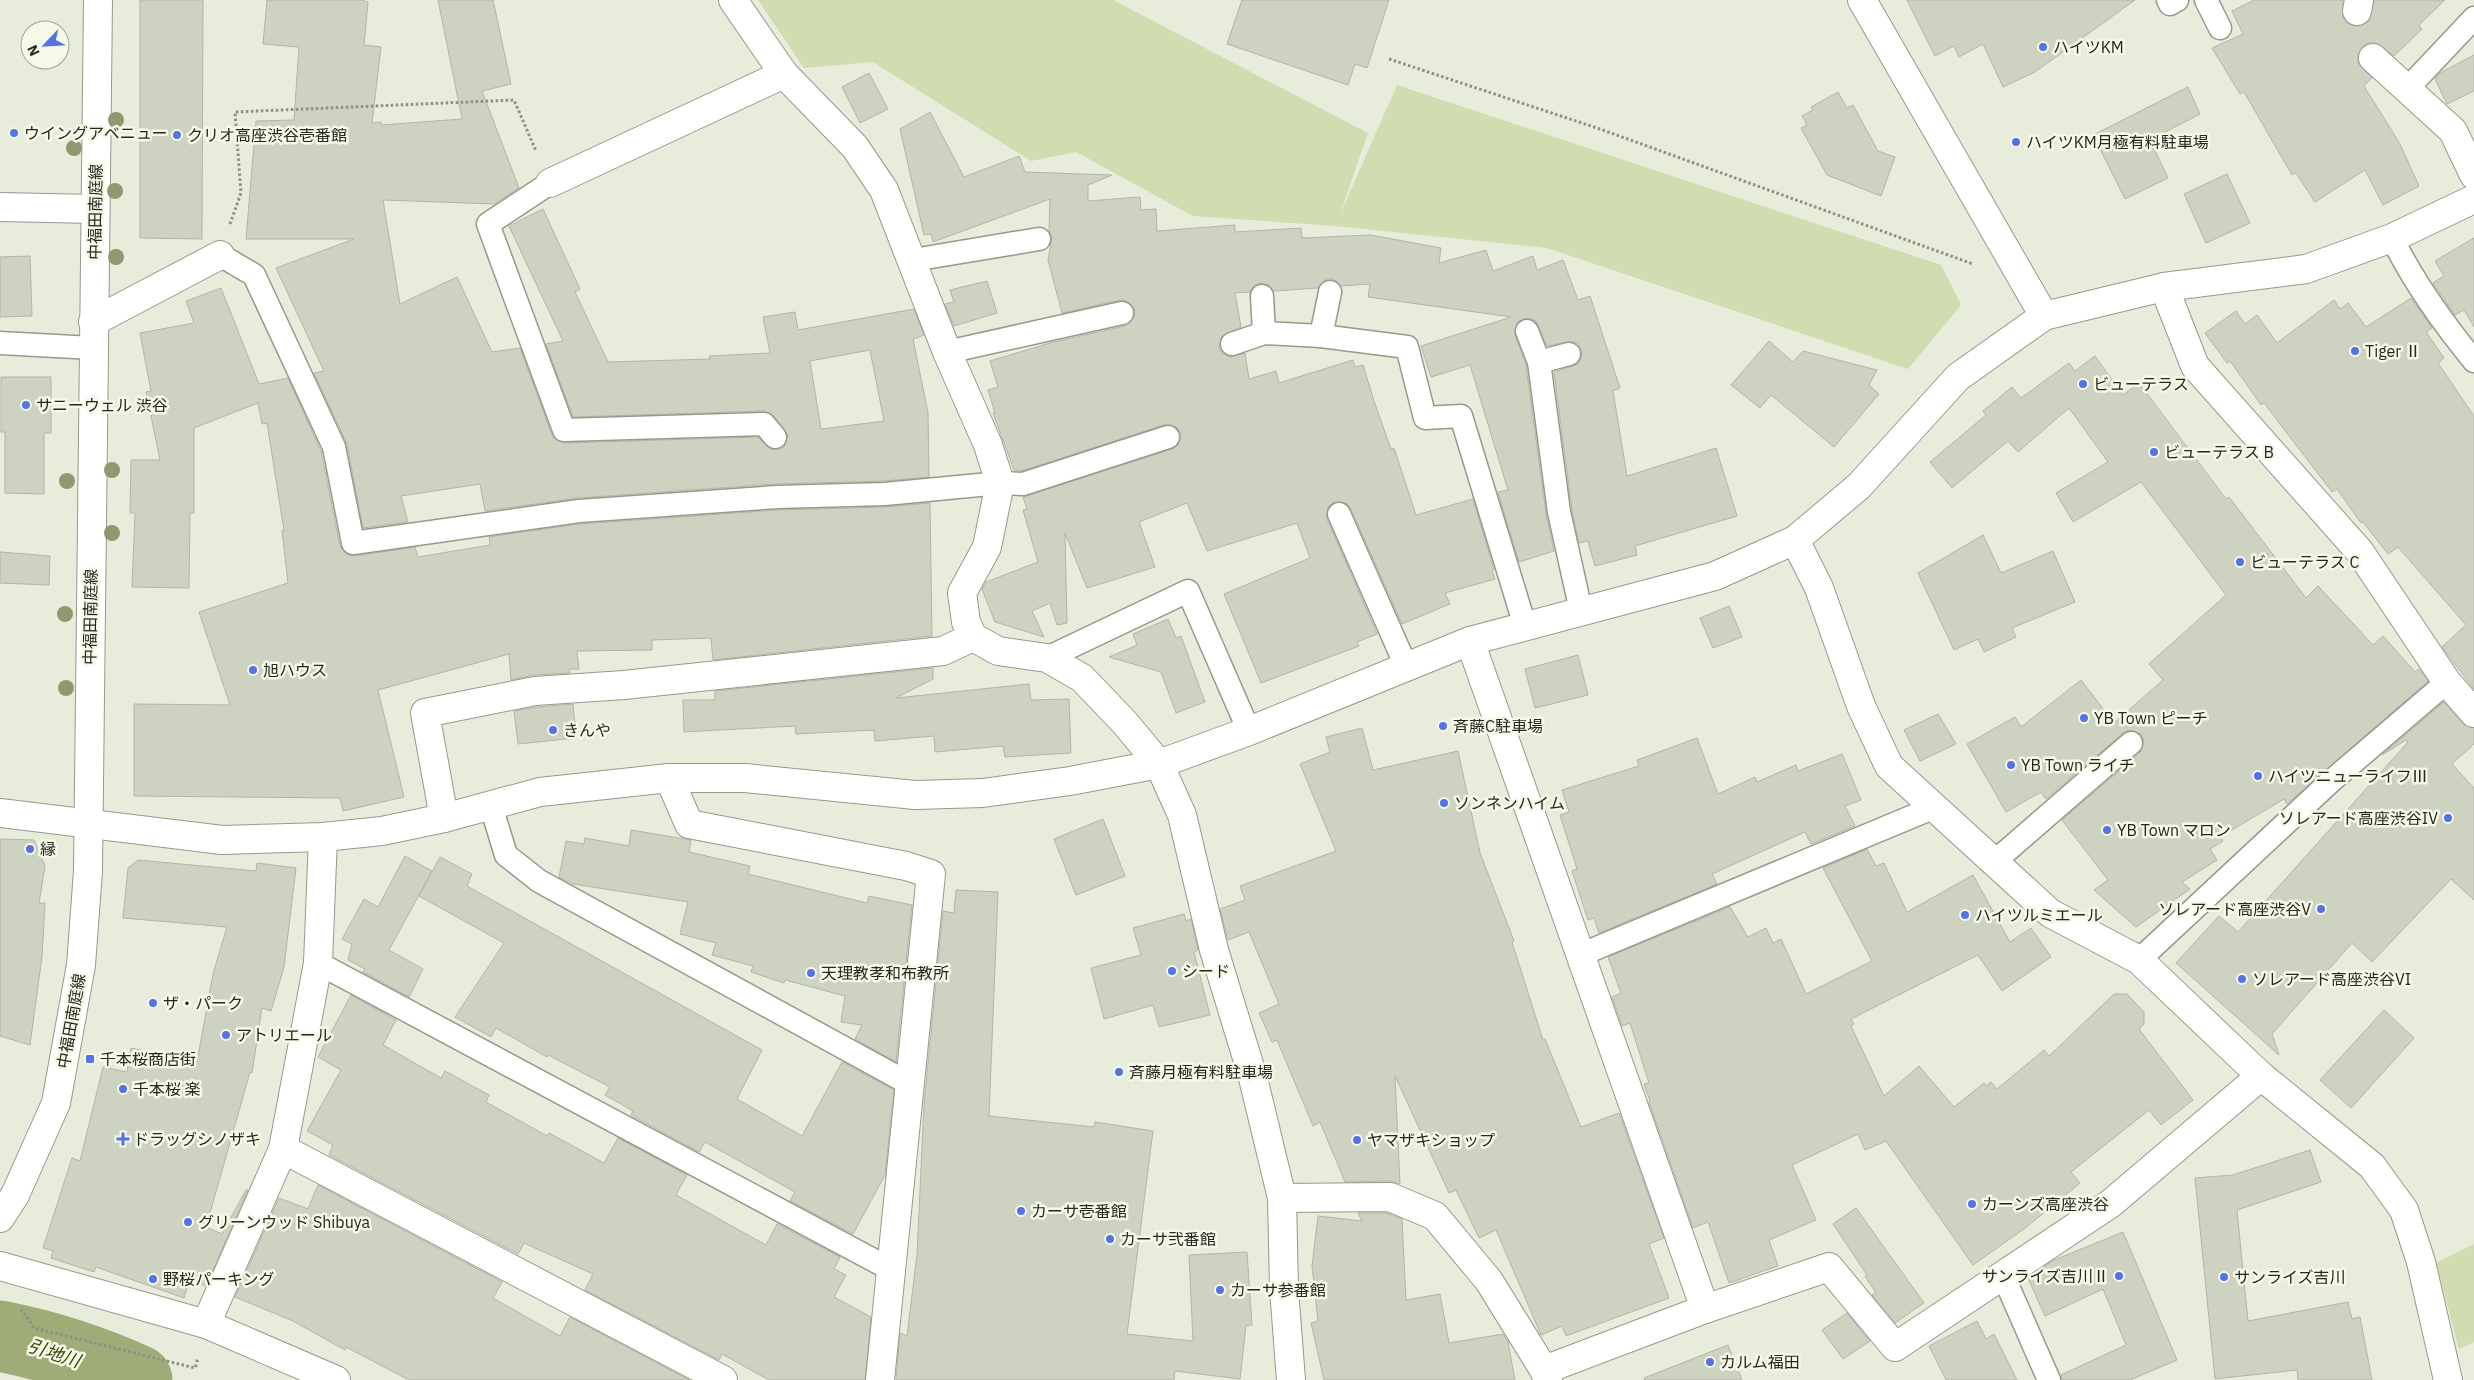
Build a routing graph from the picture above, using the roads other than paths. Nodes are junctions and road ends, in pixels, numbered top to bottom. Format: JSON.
{"nodes":[{"id":1,"x":98,"y":0,"type":"edge"},
{"id":2,"x":733,"y":0,"type":"edge"},
{"id":3,"x":1862,"y":0,"type":"edge"},
{"id":4,"x":2168,"y":0,"type":"edge"},
{"id":5,"x":2177,"y":0,"type":"edge"},
{"id":6,"x":2206,"y":0,"type":"edge"},
{"id":7,"x":2474,"y":18,"type":"edge"},
{"id":8,"x":2220,"y":28,"type":"dead end"},
{"id":9,"x":2373,"y":58,"type":"dead end"},
{"id":10,"x":784,"y":74,"type":"junction"},
{"id":11,"x":2407,"y":89,"type":"junction"},
{"id":12,"x":2474,"y":175,"type":"edge"},
{"id":13,"x":550,"y":183,"type":"joint"},
{"id":14,"x":2474,"y":199,"type":"edge"},
{"id":15,"x":0,"y":207,"type":"edge"},
{"id":16,"x":95,"y":210,"type":"junction"},
{"id":17,"x":2392,"y":238,"type":"junction"},
{"id":18,"x":1039,"y":239,"type":"dead end"},
{"id":19,"x":220,"y":255,"type":"joint"},
{"id":20,"x":913,"y":260,"type":"junction"},
{"id":21,"x":2164,"y":287,"type":"junction"},
{"id":22,"x":1330,"y":292,"type":"dead end"},
{"id":23,"x":1262,"y":296,"type":"dead end"},
{"id":24,"x":1122,"y":313,"type":"dead end"},
{"id":25,"x":2044,"y":316,"type":"junction"},
{"id":26,"x":1527,"y":331,"type":"dead end"},
{"id":27,"x":1264,"y":333,"type":"junction"},
{"id":28,"x":93,"y":335,"type":"junction"},
{"id":29,"x":1321,"y":336,"type":"junction"},
{"id":30,"x":0,"y":343,"type":"edge"},
{"id":31,"x":1232,"y":344,"type":"dead end"},
{"id":32,"x":948,"y":352,"type":"junction"},
{"id":33,"x":1569,"y":354,"type":"dead end"},
{"id":34,"x":1539,"y":362,"type":"junction"},
{"id":35,"x":2474,"y":362,"type":"edge"},
{"id":36,"x":1168,"y":437,"type":"dead end"},
{"id":37,"x":775,"y":438,"type":"dead end"},
{"id":38,"x":1000,"y":483,"type":"junction"},
{"id":39,"x":1339,"y":514,"type":"dead end"},
{"id":40,"x":1796,"y":540,"type":"junction"},
{"id":41,"x":1582,"y":610,"type":"junction"},
{"id":42,"x":1525,"y":626,"type":"junction"},
{"id":43,"x":973,"y":637,"type":"junction"},
{"id":44,"x":1470,"y":641,"type":"junction"},
{"id":45,"x":1047,"y":658,"type":"junction"},
{"id":46,"x":1406,"y":666,"type":"junction"},
{"id":47,"x":2447,"y":682,"type":"junction"},
{"id":48,"x":2473,"y":710,"type":"edge"},
{"id":49,"x":1248,"y":732,"type":"junction"},
{"id":50,"x":2131,"y":743,"type":"dead end"},
{"id":51,"x":1159,"y":764,"type":"junction"},
{"id":52,"x":669,"y":778,"type":"junction"},
{"id":53,"x":491,"y":806,"type":"junction"},
{"id":54,"x":1935,"y":807,"type":"junction"},
{"id":55,"x":0,"y":812,"type":"edge"},
{"id":56,"x":444,"y":818,"type":"junction"},
{"id":57,"x":87,"y":824,"type":"junction"},
{"id":58,"x":323,"y":837,"type":"junction"},
{"id":59,"x":1994,"y":862,"type":"junction"},
{"id":60,"x":1580,"y":955,"type":"junction"},
{"id":61,"x":2139,"y":960,"type":"junction"},
{"id":62,"x":318,"y":963,"type":"junction"},
{"id":63,"x":2261,"y":1076,"type":"junction"},
{"id":64,"x":910,"y":1084,"type":"junction"},
{"id":65,"x":283,"y":1149,"type":"junction"},
{"id":66,"x":1282,"y":1198,"type":"junction"},
{"id":67,"x":0,"y":1218,"type":"edge"},
{"id":68,"x":0,"y":1266,"type":"edge"},
{"id":69,"x":890,"y":1269,"type":"junction"},
{"id":70,"x":2003,"y":1275,"type":"junction"},
{"id":71,"x":1705,"y":1309,"type":"junction"},
{"id":72,"x":206,"y":1324,"type":"junction"},
{"id":73,"x":1546,"y":1375,"type":"edge"},
{"id":74,"x":336,"y":1380,"type":"edge"},
{"id":75,"x":723,"y":1380,"type":"edge"},
{"id":76,"x":880,"y":1380,"type":"edge"},
{"id":77,"x":1291,"y":1380,"type":"edge"},
{"id":78,"x":2050,"y":1380,"type":"edge"},
{"id":79,"x":2448,"y":1380,"type":"edge"}],
"edges":[{"from":1,"to":16,"type":"street","name":"中福田南庭線"},
{"from":2,"to":10,"type":"street"},
{"from":3,"to":25,"type":"street"},
{"from":4,"to":5,"type":"lane"},
{"from":6,"to":8,"type":"lane"},
{"from":7,"to":11,"type":"lane"},
{"from":9,"to":11,"type":"street"},
{"from":10,"to":13,"type":"street"},
{"from":10,"to":20,"type":"street"},
{"from":11,"to":12,"type":"street"},
{"from":13,"to":37,"type":"lane"},
{"from":14,"to":17,"type":"street"},
{"from":15,"to":16,"type":"street"},
{"from":16,"to":28,"type":"street","name":"中福田南庭線"},
{"from":17,"to":21,"type":"street"},
{"from":17,"to":35,"type":"lane"},
{"from":18,"to":20,"type":"lane"},
{"from":19,"to":28,"type":"street"},
{"from":19,"to":38,"type":"lane"},
{"from":20,"to":32,"type":"street"},
{"from":21,"to":25,"type":"street"},
{"from":21,"to":47,"type":"street"},
{"from":22,"to":29,"type":"lane"},
{"from":23,"to":27,"type":"lane"},
{"from":24,"to":32,"type":"lane"},
{"from":25,"to":40,"type":"street"},
{"from":26,"to":34,"type":"lane"},
{"from":27,"to":29,"type":"lane"},
{"from":27,"to":31,"type":"lane"},
{"from":28,"to":30,"type":"lane"},
{"from":28,"to":57,"type":"street","name":"中福田南庭線"},
{"from":29,"to":42,"type":"lane"},
{"from":32,"to":38,"type":"street"},
{"from":33,"to":34,"type":"lane"},
{"from":34,"to":41,"type":"lane"},
{"from":36,"to":38,"type":"lane"},
{"from":38,"to":43,"type":"street"},
{"from":39,"to":46,"type":"lane"},
{"from":40,"to":41,"type":"street"},
{"from":40,"to":54,"type":"street"},
{"from":41,"to":42,"type":"street"},
{"from":42,"to":44,"type":"street"},
{"from":43,"to":45,"type":"street"},
{"from":43,"to":56,"type":"street"},
{"from":44,"to":46,"type":"street"},
{"from":44,"to":60,"type":"street"},
{"from":45,"to":49,"type":"lane"},
{"from":45,"to":51,"type":"street"},
{"from":46,"to":49,"type":"street"},
{"from":47,"to":48,"type":"street"},
{"from":47,"to":61,"type":"lane"},
{"from":49,"to":51,"type":"street"},
{"from":50,"to":59,"type":"lane"},
{"from":51,"to":52,"type":"street"},
{"from":51,"to":66,"type":"street"},
{"from":52,"to":53,"type":"street"},
{"from":52,"to":64,"type":"street"},
{"from":53,"to":56,"type":"street"},
{"from":53,"to":64,"type":"lane"},
{"from":54,"to":59,"type":"street"},
{"from":54,"to":60,"type":"lane"},
{"from":55,"to":57,"type":"street"},
{"from":56,"to":58,"type":"street"},
{"from":57,"to":58,"type":"street"},
{"from":57,"to":67,"type":"street","name":"中福田南庭線"},
{"from":58,"to":62,"type":"street"},
{"from":59,"to":61,"type":"street"},
{"from":60,"to":71,"type":"street"},
{"from":61,"to":63,"type":"street"},
{"from":62,"to":65,"type":"street"},
{"from":62,"to":69,"type":"lane"},
{"from":63,"to":70,"type":"street"},
{"from":63,"to":79,"type":"street"},
{"from":64,"to":69,"type":"street"},
{"from":65,"to":72,"type":"street"},
{"from":65,"to":75,"type":"street"},
{"from":66,"to":73,"type":"street"},
{"from":66,"to":77,"type":"street"},
{"from":68,"to":72,"type":"street"},
{"from":69,"to":76,"type":"street"},
{"from":70,"to":71,"type":"street"},
{"from":70,"to":78,"type":"lane"},
{"from":71,"to":73,"type":"street"},
{"from":72,"to":74,"type":"street"}]}
